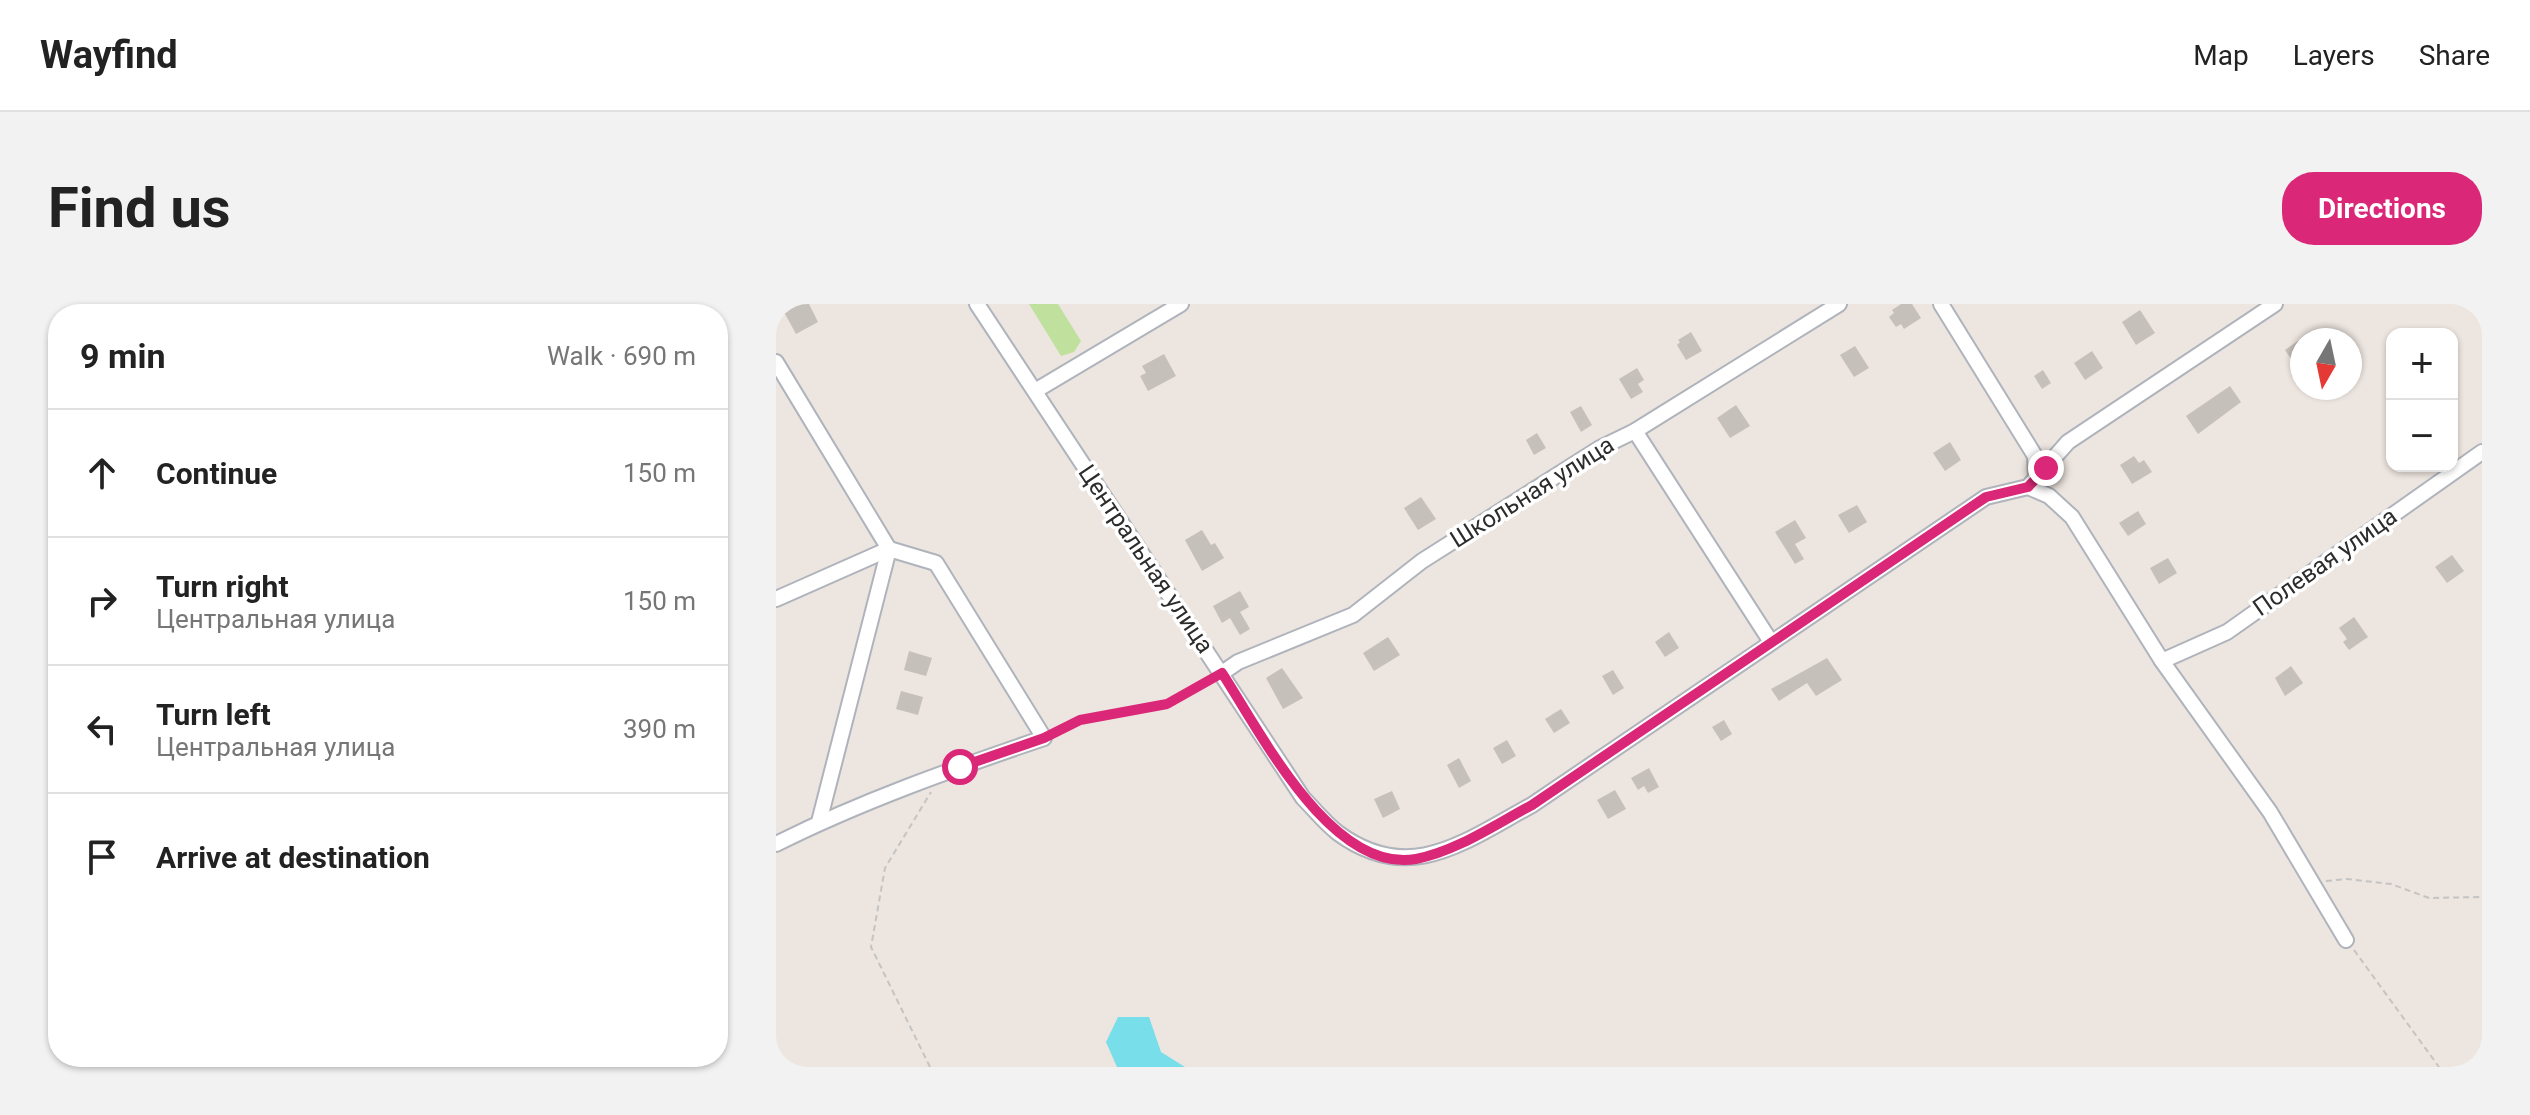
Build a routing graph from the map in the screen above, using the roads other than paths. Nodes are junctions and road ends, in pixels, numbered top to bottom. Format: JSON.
{"nodes":[{"id":1,"x":977,"y":304,"type":"edge"},
{"id":2,"x":1181,"y":304,"type":"edge"},
{"id":3,"x":1839,"y":304,"type":"edge"},
{"id":4,"x":1941,"y":304,"type":"edge"},
{"id":5,"x":2275,"y":304,"type":"edge"},
{"id":6,"x":778,"y":368,"type":"edge"},
{"id":7,"x":1035,"y":391,"type":"junction"},
{"id":8,"x":1635,"y":431,"type":"junction"},
{"id":9,"x":2482,"y":452,"type":"edge"},
{"id":10,"x":2032,"y":482,"type":"junction"},
{"id":11,"x":889,"y":549,"type":"junction"},
{"id":12,"x":776,"y":599,"type":"edge"},
{"id":13,"x":1771,"y":642,"type":"junction"},
{"id":14,"x":2162,"y":661,"type":"junction"},
{"id":15,"x":1222,"y":673,"type":"junction"},
{"id":16,"x":819,"y":822,"type":"junction"},
{"id":17,"x":776,"y":844,"type":"edge"},
{"id":18,"x":2346,"y":940,"type":"road end"}],
"edges":[{"from":1,"to":7,"type":"street","name":"Центральная улица"},
{"from":2,"to":7,"type":"street"},
{"from":3,"to":8,"type":"street","name":"Школьная улица"},
{"from":4,"to":10,"type":"street"},
{"from":5,"to":10,"type":"street"},
{"from":6,"to":11,"type":"street"},
{"from":7,"to":15,"type":"street","name":"Центральная улица"},
{"from":8,"to":13,"type":"street"},
{"from":8,"to":15,"type":"street","name":"Школьная улица"},
{"from":9,"to":14,"type":"street","name":"Полевая улица"},
{"from":10,"to":13,"type":"street","name":"Центральная улица"},
{"from":10,"to":14,"type":"street"},
{"from":11,"to":12,"type":"street"},
{"from":11,"to":16,"type":"street"},
{"from":11,"to":16,"type":"street"},
{"from":13,"to":15,"type":"street","name":"Центральная улица"},
{"from":14,"to":18,"type":"street"},
{"from":16,"to":17,"type":"street"}]}
